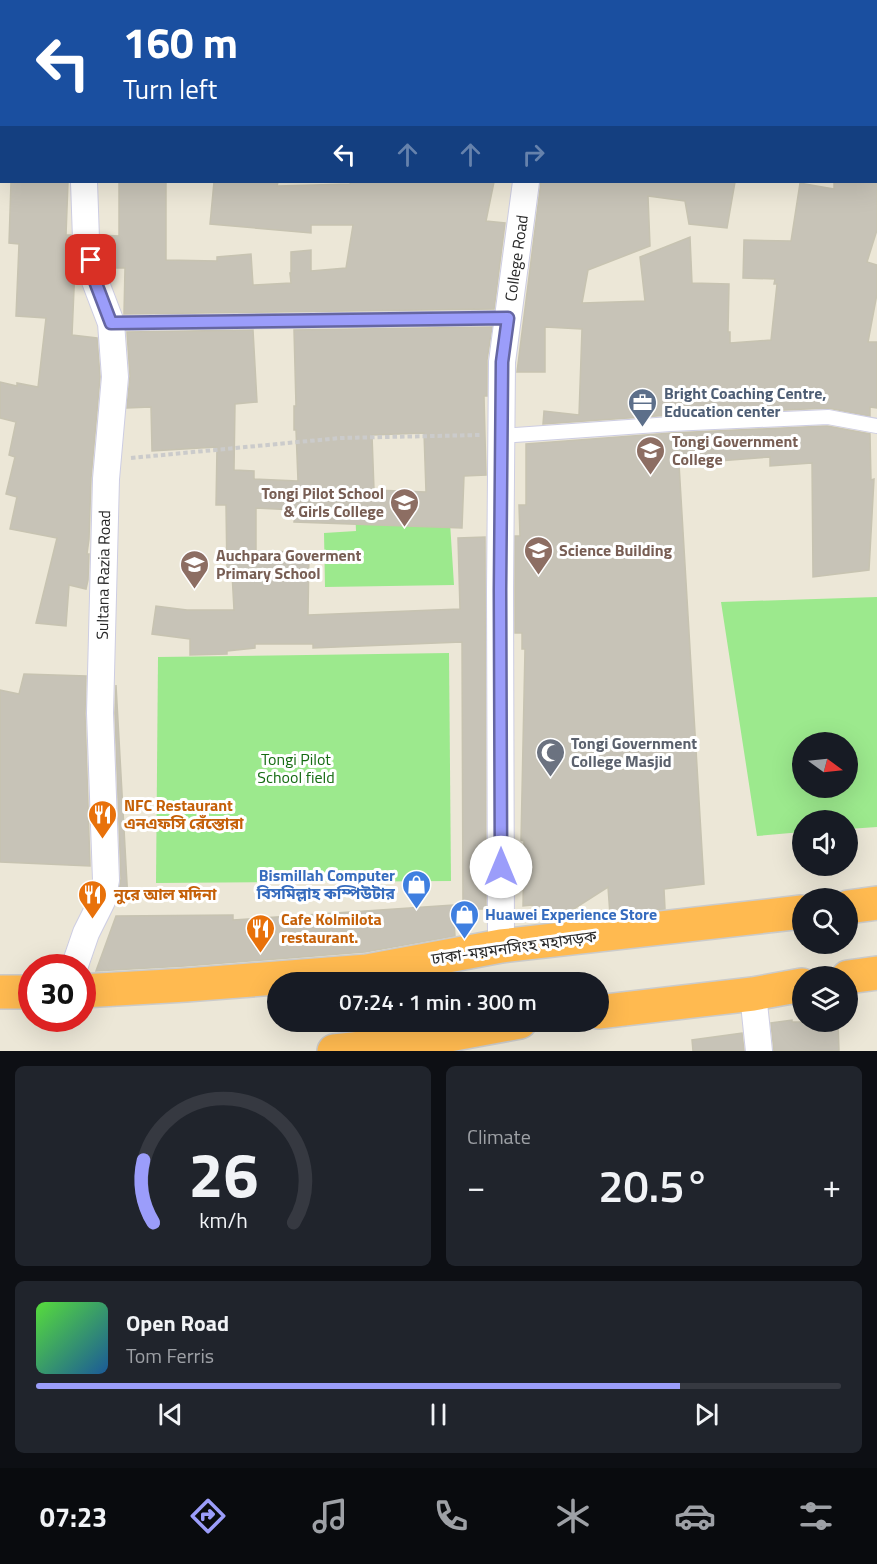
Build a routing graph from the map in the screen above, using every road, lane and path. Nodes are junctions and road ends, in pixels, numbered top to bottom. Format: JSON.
{"nodes":[{"id":1,"x":84,"y":183,"type":"edge"},
{"id":2,"x":526,"y":183,"type":"edge"},
{"id":3,"x":508,"y":318,"type":"junction"},
{"id":4,"x":111,"y":323,"type":"junction"},
{"id":5,"x":877,"y":426,"type":"edge"},
{"id":6,"x":501,"y":435,"type":"junction"},
{"id":7,"x":107,"y":460,"type":"junction"},
{"id":8,"x":877,"y":903,"type":"edge"},
{"id":9,"x":858,"y":906,"type":"edge"},
{"id":10,"x":792,"y":913,"type":"edge"},
{"id":11,"x":501,"y":946,"type":"junction"},
{"id":12,"x":79,"y":954,"type":"edge"},
{"id":13,"x":877,"y":973,"type":"edge"},
{"id":14,"x":858,"y":976,"type":"edge"},
{"id":15,"x":792,"y":988,"type":"edge"},
{"id":16,"x":96,"y":990,"type":"edge"},
{"id":17,"x":0,"y":992,"type":"edge"},
{"id":18,"x":18,"y":992,"type":"edge"},
{"id":19,"x":753,"y":994,"type":"junction"},
{"id":20,"x":609,"y":1011,"type":"edge"},
{"id":21,"x":465,"y":1032,"type":"edge"},
{"id":22,"x":334,"y":1051,"type":"edge"},
{"id":23,"x":759,"y":1051,"type":"edge"}],
"edges":[{"from":1,"to":4,"type":"street","name":"Sultana Razia Road"},
{"from":2,"to":3,"type":"street","name":"College Road"},
{"from":3,"to":4,"type":"lane"},
{"from":3,"to":6,"type":"street","name":"College Road"},
{"from":4,"to":7,"type":"street","name":"Sultana Razia Road"},
{"from":5,"to":6,"type":"lane"},
{"from":6,"to":7,"type":"path"},
{"from":6,"to":11,"type":"street","name":"College Road"},
{"from":7,"to":12,"type":"street","name":"Sultana Razia Road"},
{"from":8,"to":9,"type":"highway"},
{"from":10,"to":11,"type":"highway","name":"ঢাকা-ময়মনসিংহ মহাসড়ক"},
{"from":11,"to":16,"type":"highway","name":"ঢাকা-ময়মনসিংহ মহাসড়ক"},
{"from":13,"to":14,"type":"highway"},
{"from":15,"to":19,"type":"highway"},
{"from":17,"to":18,"type":"highway"},
{"from":19,"to":20,"type":"highway"},
{"from":19,"to":23,"type":"street"},
{"from":21,"to":22,"type":"highway"}]}
